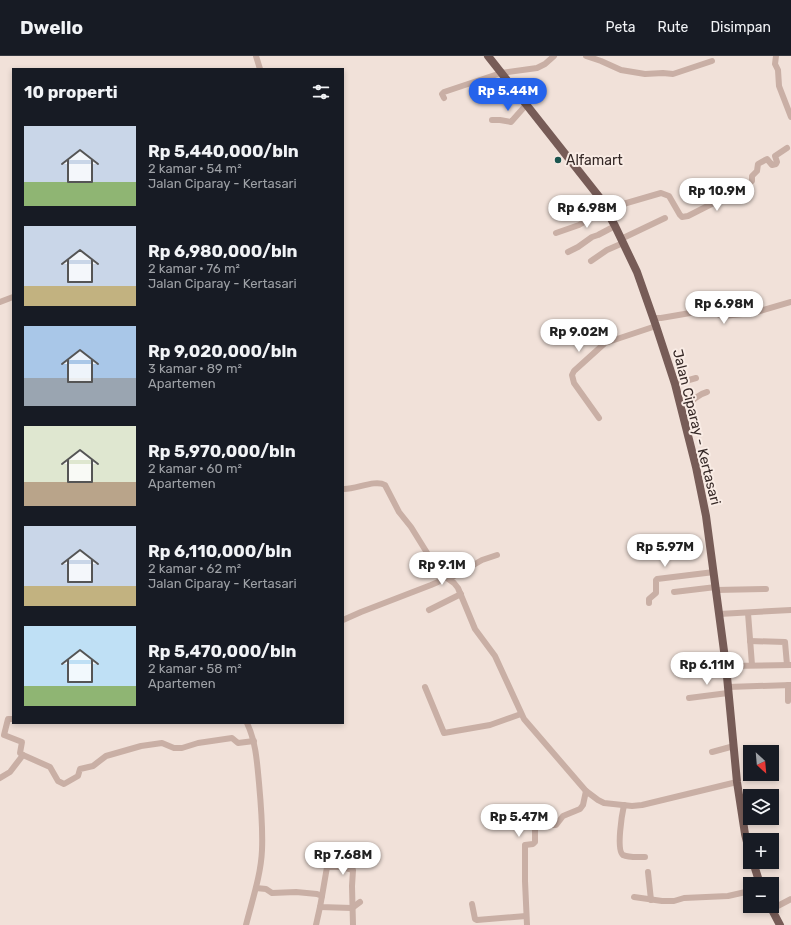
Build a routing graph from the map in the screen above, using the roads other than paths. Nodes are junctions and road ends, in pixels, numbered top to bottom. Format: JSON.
{"nodes":[{"id":1,"x":256,"y":56,"type":"edge"},
{"id":2,"x":488,"y":56,"type":"edge"},
{"id":3,"x":554,"y":56,"type":"edge"},
{"id":4,"x":586,"y":56,"type":"edge"},
{"id":5,"x":776,"y":56,"type":"edge"},
{"id":6,"x":712,"y":61,"type":"dead end"},
{"id":7,"x":260,"y":68,"type":"edge"},
{"id":8,"x":501,"y":73,"type":"junction"},
{"id":9,"x":444,"y":98,"type":"dead end"},
{"id":10,"x":526,"y":105,"type":"junction"},
{"id":11,"x":791,"y":118,"type":"edge"},
{"id":12,"x":492,"y":120,"type":"dead end"},
{"id":13,"x":787,"y":148,"type":"dead end"},
{"id":14,"x":606,"y":209,"type":"junction"},
{"id":15,"x":665,"y":218,"type":"dead end"},
{"id":16,"x":615,"y":226,"type":"junction"},
{"id":17,"x":556,"y":233,"type":"dead end"},
{"id":18,"x":622,"y":241,"type":"junction"},
{"id":19,"x":568,"y":252,"type":"dead end"},
{"id":20,"x":591,"y":260,"type":"dead end"},
{"id":21,"x":12,"y":297,"type":"edge"},
{"id":22,"x":0,"y":302,"type":"edge"},
{"id":23,"x":791,"y":302,"type":"edge"},
{"id":24,"x":655,"y":322,"type":"junction"},
{"id":25,"x":696,"y":378,"type":"dead end"},
{"id":26,"x":675,"y":384,"type":"junction"},
{"id":27,"x":706,"y":392,"type":"dead end"},
{"id":28,"x":680,"y":404,"type":"junction"},
{"id":29,"x":600,"y":418,"type":"dead end"},
{"id":30,"x":344,"y":489,"type":"edge"},
{"id":31,"x":497,"y":555,"type":"dead end"},
{"id":32,"x":714,"y":572,"type":"junction"},
{"id":33,"x":447,"y":578,"type":"junction"},
{"id":34,"x":716,"y":589,"type":"junction"},
{"id":35,"x":766,"y":589,"type":"dead end"},
{"id":36,"x":674,"y":592,"type":"dead end"},
{"id":37,"x":460,"y":594,"type":"junction"},
{"id":38,"x":649,"y":603,"type":"dead end"},
{"id":39,"x":429,"y":610,"type":"dead end"},
{"id":40,"x":791,"y":610,"type":"edge"},
{"id":41,"x":748,"y":613,"type":"junction"},
{"id":42,"x":719,"y":614,"type":"junction"},
{"id":43,"x":344,"y":620,"type":"edge"},
{"id":44,"x":750,"y":641,"type":"junction"},
{"id":45,"x":789,"y":665,"type":"edge"},
{"id":46,"x":726,"y":666,"type":"junction"},
{"id":47,"x":752,"y":666,"type":"junction"},
{"id":48,"x":789,"y":685,"type":"edge"},
{"id":49,"x":426,"y":688,"type":"dead end"},
{"id":50,"x":728,"y":690,"type":"junction"},
{"id":51,"x":688,"y":698,"type":"dead end"},
{"id":52,"x":788,"y":701,"type":"dead end"},
{"id":53,"x":521,"y":714,"type":"junction"},
{"id":54,"x":12,"y":719,"type":"edge"},
{"id":55,"x":247,"y":724,"type":"edge"},
{"id":56,"x":254,"y":741,"type":"junction"},
{"id":57,"x":734,"y":746,"type":"junction"},
{"id":58,"x":712,"y":752,"type":"dead end"},
{"id":59,"x":23,"y":755,"type":"junction"},
{"id":60,"x":0,"y":778,"type":"edge"},
{"id":61,"x":738,"y":782,"type":"junction"},
{"id":62,"x":586,"y":791,"type":"junction"},
{"id":63,"x":624,"y":805,"type":"junction"},
{"id":64,"x":745,"y":833,"type":"edge"},
{"id":65,"x":645,"y":857,"type":"dead end"},
{"id":66,"x":648,"y":872,"type":"dead end"},
{"id":67,"x":256,"y":888,"type":"junction"},
{"id":68,"x":743,"y":893,"type":"edge"},
{"id":69,"x":322,"y":896,"type":"junction"},
{"id":70,"x":634,"y":897,"type":"dead end"},
{"id":71,"x":791,"y":899,"type":"edge"},
{"id":72,"x":651,"y":900,"type":"junction"},
{"id":73,"x":360,"y":902,"type":"dead end"},
{"id":74,"x":472,"y":904,"type":"dead end"},
{"id":75,"x":779,"y":904,"type":"edge"},
{"id":76,"x":320,"y":907,"type":"junction"},
{"id":77,"x":352,"y":908,"type":"junction"},
{"id":78,"x":774,"y":913,"type":"edge"},
{"id":79,"x":526,"y":916,"type":"junction"},
{"id":80,"x":246,"y":925,"type":"edge"},
{"id":81,"x":316,"y":925,"type":"edge"},
{"id":82,"x":353,"y":925,"type":"edge"},
{"id":83,"x":527,"y":925,"type":"edge"},
{"id":84,"x":780,"y":925,"type":"edge"}],
"edges":[{"from":1,"to":7,"type":"street"},
{"from":2,"to":8,"type":"main road","name":"Jalan Ciparay - Kertasari"},
{"from":3,"to":8,"type":"street"},
{"from":4,"to":6,"type":"street"},
{"from":5,"to":11,"type":"street"},
{"from":8,"to":9,"type":"street"},
{"from":8,"to":10,"type":"main road","name":"Jalan Ciparay - Kertasari"},
{"from":10,"to":12,"type":"street"},
{"from":10,"to":14,"type":"main road","name":"Jalan Ciparay - Kertasari"},
{"from":13,"to":14,"type":"street"},
{"from":14,"to":16,"type":"main road","name":"Jalan Ciparay - Kertasari"},
{"from":14,"to":17,"type":"street"},
{"from":15,"to":18,"type":"street"},
{"from":16,"to":18,"type":"main road","name":"Jalan Ciparay - Kertasari"},
{"from":16,"to":19,"type":"street"},
{"from":18,"to":20,"type":"street"},
{"from":18,"to":24,"type":"main road","name":"Jalan Ciparay - Kertasari"},
{"from":21,"to":22,"type":"street"},
{"from":23,"to":24,"type":"street"},
{"from":24,"to":26,"type":"main road","name":"Jalan Ciparay - Kertasari"},
{"from":24,"to":29,"type":"street"},
{"from":25,"to":26,"type":"street"},
{"from":26,"to":28,"type":"main road","name":"Jalan Ciparay - Kertasari"},
{"from":27,"to":28,"type":"street"},
{"from":28,"to":32,"type":"main road","name":"Jalan Ciparay - Kertasari"},
{"from":30,"to":33,"type":"street"},
{"from":31,"to":33,"type":"street"},
{"from":32,"to":34,"type":"main road","name":"Jalan Ciparay - Kertasari"},
{"from":32,"to":38,"type":"street"},
{"from":33,"to":37,"type":"street"},
{"from":33,"to":43,"type":"street"},
{"from":34,"to":35,"type":"street"},
{"from":34,"to":36,"type":"street"},
{"from":34,"to":42,"type":"main road","name":"Jalan Ciparay - Kertasari"},
{"from":37,"to":39,"type":"street"},
{"from":37,"to":53,"type":"street"},
{"from":40,"to":41,"type":"street"},
{"from":41,"to":42,"type":"street"},
{"from":41,"to":44,"type":"street"},
{"from":42,"to":46,"type":"main road","name":"Jalan Ciparay - Kertasari"},
{"from":44,"to":45,"type":"street"},
{"from":44,"to":47,"type":"street"},
{"from":45,"to":47,"type":"street"},
{"from":46,"to":47,"type":"street"},
{"from":46,"to":50,"type":"main road","name":"Jalan Ciparay - Kertasari"},
{"from":48,"to":50,"type":"street"},
{"from":48,"to":52,"type":"street"},
{"from":49,"to":53,"type":"street"},
{"from":50,"to":51,"type":"street"},
{"from":50,"to":57,"type":"main road","name":"Jalan Ciparay - Kertasari"},
{"from":53,"to":62,"type":"street"},
{"from":54,"to":59,"type":"street"},
{"from":55,"to":56,"type":"street"},
{"from":56,"to":59,"type":"street"},
{"from":56,"to":67,"type":"street"},
{"from":57,"to":58,"type":"street"},
{"from":57,"to":61,"type":"main road","name":"Jalan Ciparay - Kertasari"},
{"from":59,"to":60,"type":"street"},
{"from":61,"to":63,"type":"street"},
{"from":61,"to":64,"type":"main road","name":"Jalan Ciparay - Kertasari"},
{"from":62,"to":63,"type":"street"},
{"from":62,"to":79,"type":"street"},
{"from":63,"to":65,"type":"street"},
{"from":66,"to":72,"type":"street"},
{"from":67,"to":69,"type":"street"},
{"from":67,"to":80,"type":"street"},
{"from":68,"to":72,"type":"street"},
{"from":69,"to":76,"type":"street"},
{"from":69,"to":77,"type":"street"},
{"from":70,"to":72,"type":"street"},
{"from":71,"to":75,"type":"street"},
{"from":73,"to":77,"type":"street"},
{"from":74,"to":79,"type":"street"},
{"from":76,"to":77,"type":"street"},
{"from":76,"to":81,"type":"street"},
{"from":77,"to":82,"type":"street"},
{"from":78,"to":84,"type":"main road"},
{"from":79,"to":83,"type":"street"}]}
